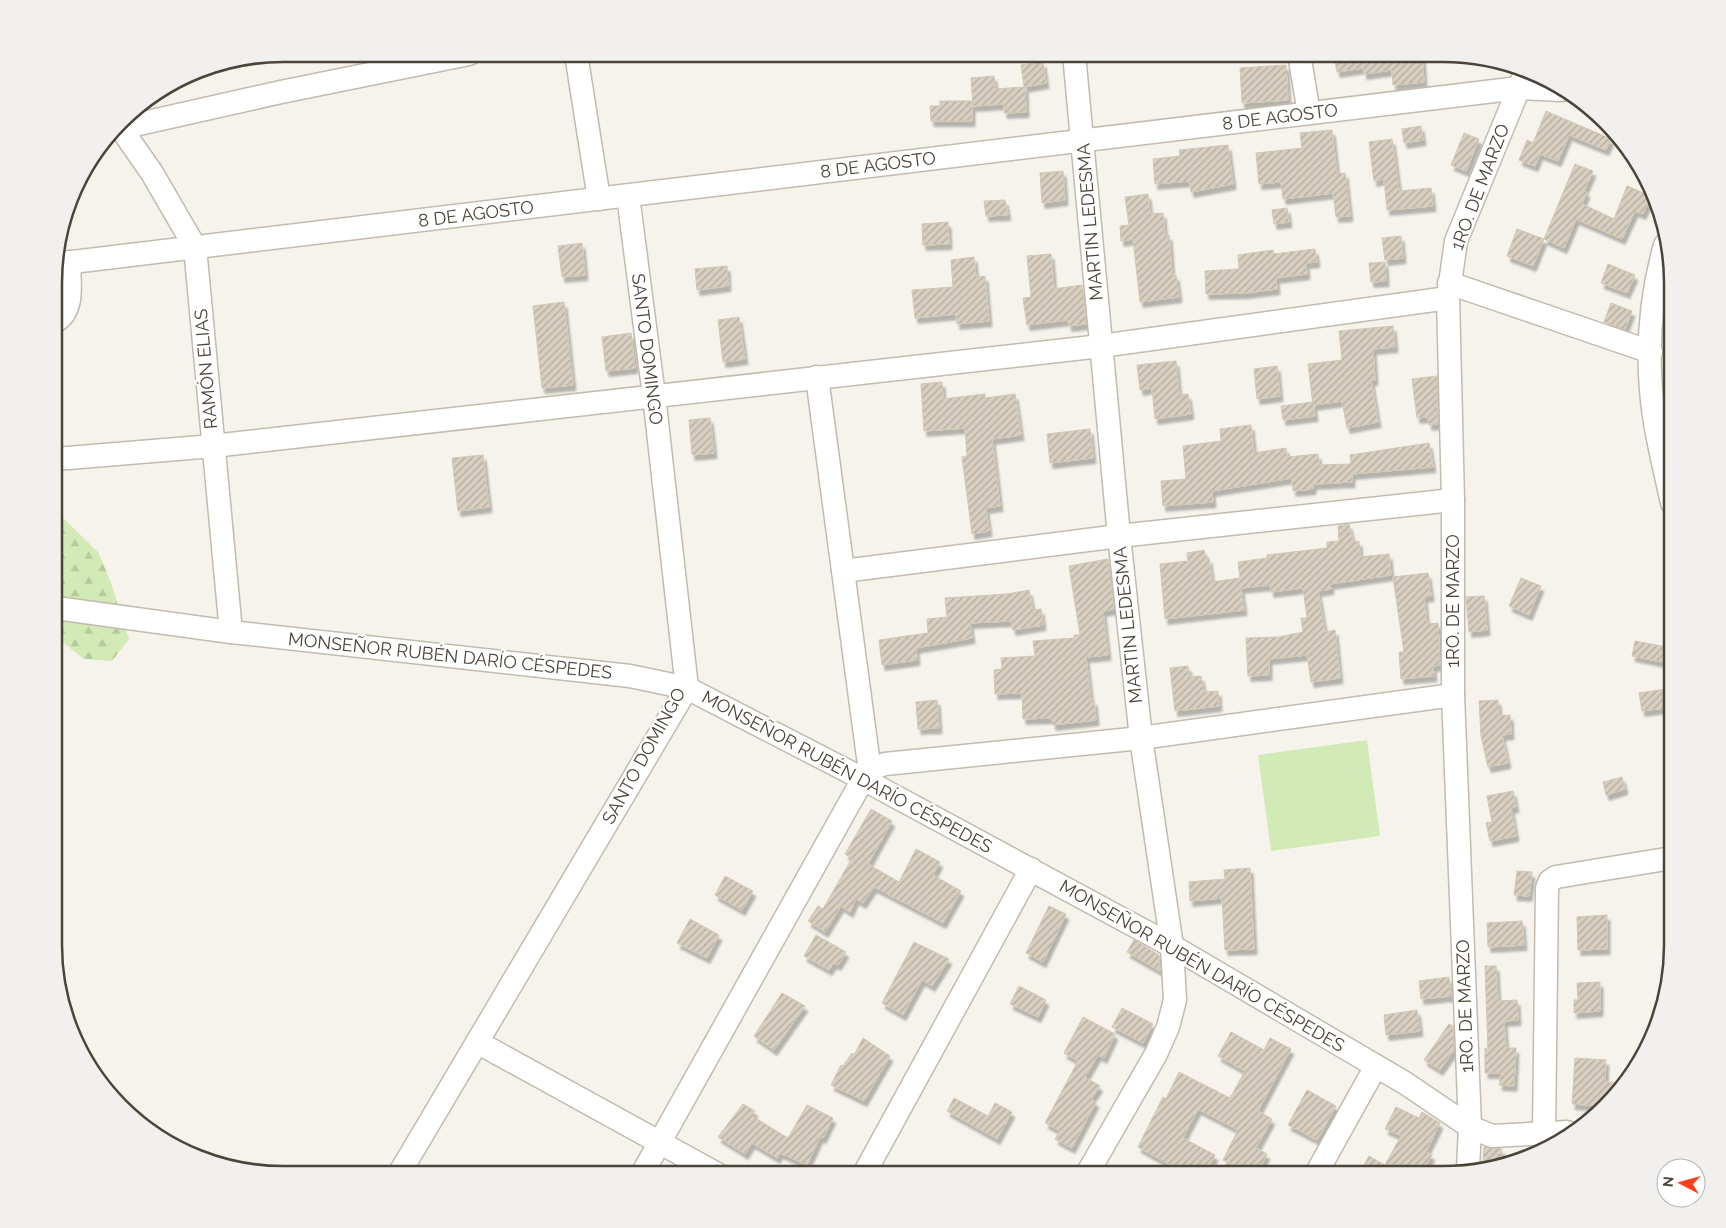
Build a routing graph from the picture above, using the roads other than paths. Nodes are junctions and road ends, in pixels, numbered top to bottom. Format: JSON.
{"nodes":[{"id":1,"x":424,"y":63,"type":"edge"},
{"id":2,"x":577,"y":63,"type":"edge"},
{"id":3,"x":1075,"y":63,"type":"edge"},
{"id":4,"x":1301,"y":63,"type":"edge"},
{"id":5,"x":1523,"y":79,"type":"edge"},
{"id":6,"x":1309,"y":113,"type":"junction"},
{"id":7,"x":128,"y":126,"type":"edge"},
{"id":8,"x":123,"y":132,"type":"edge"},
{"id":9,"x":1083,"y":140,"type":"junction"},
{"id":10,"x":628,"y":196,"type":"junction"},
{"id":11,"x":599,"y":199,"type":"junction"},
{"id":12,"x":195,"y":247,"type":"junction"},
{"id":13,"x":1662,"y":257,"type":"edge"},
{"id":14,"x":63,"y":263,"type":"edge"},
{"id":15,"x":63,"y":269,"type":"edge"},
{"id":16,"x":1448,"y":290,"type":"junction"},
{"id":17,"x":62,"y":317,"type":"edge"},
{"id":18,"x":1101,"y":346,"type":"junction"},
{"id":19,"x":1651,"y":352,"type":"junction"},
{"id":20,"x":818,"y":378,"type":"junction"},
{"id":21,"x":654,"y":396,"type":"junction"},
{"id":22,"x":213,"y":446,"type":"junction"},
{"id":23,"x":62,"y":459,"type":"edge"},
{"id":24,"x":1664,"y":460,"type":"edge"},
{"id":25,"x":1454,"y":500,"type":"junction"},
{"id":26,"x":1119,"y":536,"type":"junction"},
{"id":27,"x":843,"y":571,"type":"junction"},
{"id":28,"x":62,"y":609,"type":"edge"},
{"id":29,"x":231,"y":632,"type":"junction"},
{"id":30,"x":687,"y":688,"type":"junction"},
{"id":31,"x":1453,"y":695,"type":"junction"},
{"id":32,"x":1141,"y":738,"type":"junction"},
{"id":33,"x":866,"y":776,"type":"junction"},
{"id":34,"x":1664,"y":859,"type":"edge"},
{"id":35,"x":1031,"y":869,"type":"junction"},
{"id":36,"x":1172,"y":946,"type":"junction"},
{"id":37,"x":477,"y":1042,"type":"junction"},
{"id":38,"x":1376,"y":1066,"type":"junction"},
{"id":39,"x":1470,"y":1127,"type":"junction"},
{"id":40,"x":1558,"y":1133,"type":"edge"},
{"id":41,"x":1544,"y":1134,"type":"junction"},
{"id":42,"x":662,"y":1141,"type":"junction"},
{"id":43,"x":1468,"y":1164,"type":"edge"},
{"id":44,"x":404,"y":1166,"type":"edge"},
{"id":45,"x":647,"y":1166,"type":"edge"},
{"id":46,"x":704,"y":1166,"type":"edge"},
{"id":47,"x":868,"y":1166,"type":"edge"},
{"id":48,"x":1092,"y":1166,"type":"edge"},
{"id":49,"x":1320,"y":1166,"type":"edge"}],
"edges":[{"from":1,"to":7,"type":"street"},
{"from":2,"to":11,"type":"street"},
{"from":3,"to":9,"type":"street","name":"MARTIN LEDESMA"},
{"from":4,"to":6,"type":"street"},
{"from":5,"to":6,"type":"street","name":"8 DE AGOSTO"},
{"from":5,"to":16,"type":"street","name":"1RO. DE MARZO"},
{"from":6,"to":9,"type":"street","name":"8 DE AGOSTO"},
{"from":8,"to":12,"type":"street","name":"RAMÓN ELIAS"},
{"from":9,"to":10,"type":"street","name":"8 DE AGOSTO"},
{"from":9,"to":18,"type":"street","name":"MARTIN LEDESMA"},
{"from":10,"to":11,"type":"street","name":"8 DE AGOSTO"},
{"from":10,"to":21,"type":"street","name":"SANTO DOMINGO"},
{"from":11,"to":12,"type":"street","name":"8 DE AGOSTO"},
{"from":12,"to":14,"type":"street","name":"8 DE AGOSTO"},
{"from":12,"to":22,"type":"street","name":"RAMÓN ELIAS"},
{"from":13,"to":19,"type":"street"},
{"from":15,"to":17,"type":"street"},
{"from":16,"to":18,"type":"street"},
{"from":16,"to":19,"type":"street"},
{"from":16,"to":25,"type":"street","name":"1RO. DE MARZO"},
{"from":18,"to":20,"type":"street"},
{"from":18,"to":26,"type":"street","name":"MARTIN LEDESMA"},
{"from":19,"to":24,"type":"street"},
{"from":20,"to":21,"type":"street"},
{"from":20,"to":27,"type":"street"},
{"from":21,"to":22,"type":"street"},
{"from":21,"to":30,"type":"street","name":"SANTO DOMINGO"},
{"from":22,"to":23,"type":"street"},
{"from":22,"to":29,"type":"street","name":"RAMÓN ELIAS"},
{"from":25,"to":26,"type":"street"},
{"from":25,"to":31,"type":"street","name":"1RO. DE MARZO"},
{"from":26,"to":27,"type":"street"},
{"from":26,"to":32,"type":"street","name":"MARTIN LEDESMA"},
{"from":27,"to":33,"type":"street"},
{"from":28,"to":29,"type":"street","name":"MONSEÑOR RUBÉN DARÍO CÉSPEDES"},
{"from":29,"to":30,"type":"street","name":"MONSEÑOR RUBÉN DARÍO CÉSPEDES"},
{"from":30,"to":33,"type":"street","name":"MONSEÑOR RUBÉN DARÍO CÉSPEDES"},
{"from":30,"to":37,"type":"street","name":"SANTO DOMINGO"},
{"from":31,"to":32,"type":"street"},
{"from":31,"to":39,"type":"street","name":"1RO. DE MARZO"},
{"from":32,"to":33,"type":"street"},
{"from":32,"to":36,"type":"street","name":"MARTIN LEDESMA"},
{"from":33,"to":35,"type":"street","name":"MONSEÑOR RUBÉN DARÍO CÉSPEDES"},
{"from":33,"to":42,"type":"street"},
{"from":34,"to":41,"type":"street"},
{"from":35,"to":36,"type":"street","name":"MONSEÑOR RUBÉN DARÍO CÉSPEDES"},
{"from":35,"to":47,"type":"street"},
{"from":36,"to":38,"type":"street","name":"MONSEÑOR RUBÉN DARÍO CÉSPEDES"},
{"from":36,"to":48,"type":"street","name":"MARTIN LEDESMA"},
{"from":37,"to":42,"type":"street"},
{"from":37,"to":44,"type":"street","name":"SANTO DOMINGO"},
{"from":38,"to":39,"type":"street","name":"MONSEÑOR RUBÉN DARÍO CÉSPEDES"},
{"from":38,"to":49,"type":"street"},
{"from":39,"to":41,"type":"street","name":"MONSEÑOR RUBÉN DARÍO CÉSPEDES"},
{"from":39,"to":43,"type":"street","name":"1RO. DE MARZO"},
{"from":40,"to":41,"type":"street","name":"MONSEÑOR RUBÉN DARÍO CÉSPEDES"},
{"from":42,"to":45,"type":"street"},
{"from":42,"to":46,"type":"street"}]}
